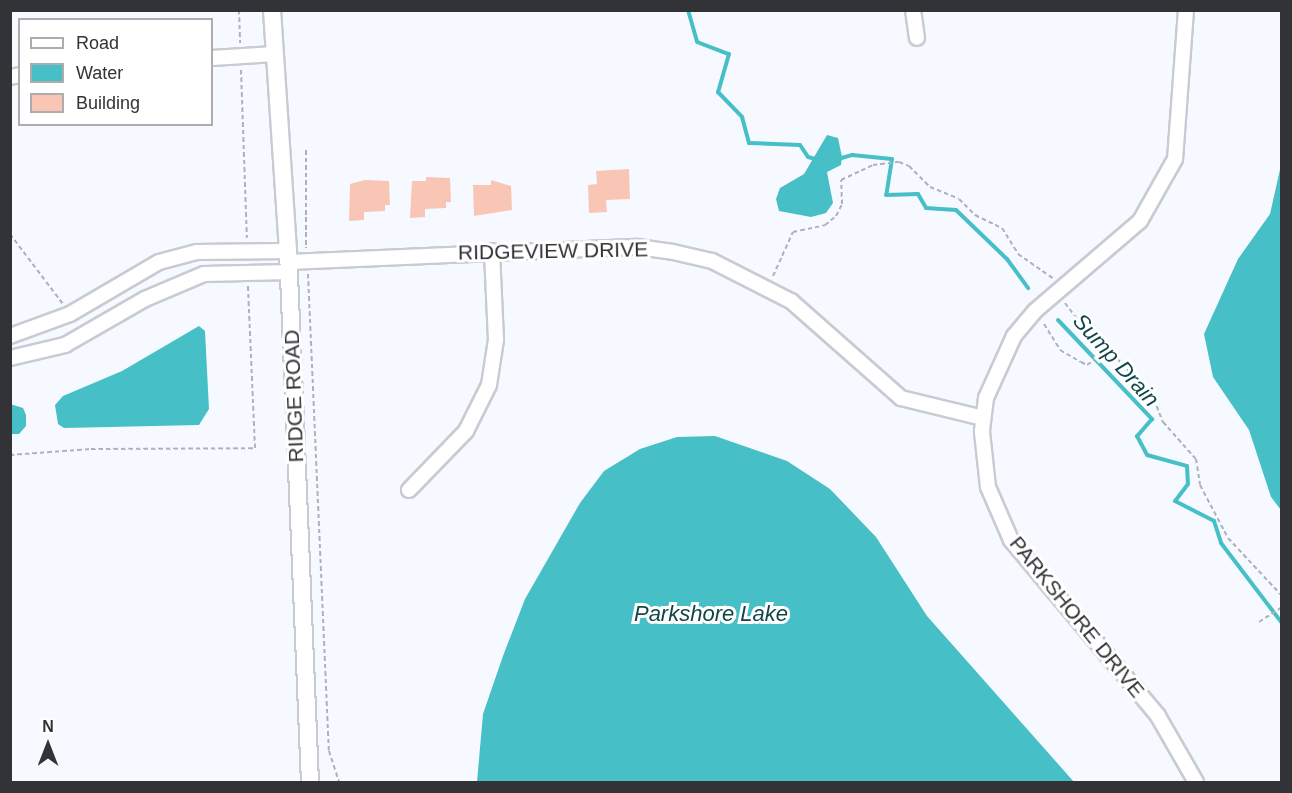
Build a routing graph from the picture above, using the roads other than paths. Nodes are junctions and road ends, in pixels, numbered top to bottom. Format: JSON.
{"nodes":[{"id":1,"x":272,"y":10,"type":"edge"},
{"id":2,"x":913,"y":10,"type":"edge"},
{"id":3,"x":1186,"y":10,"type":"edge"},
{"id":4,"x":916,"y":38,"type":"dead end"},
{"id":5,"x":275,"y":54,"type":"junction"},
{"id":6,"x":213,"y":58,"type":"edge"},
{"id":7,"x":492,"y":251,"type":"junction"},
{"id":8,"x":288,"y":262,"type":"junction"},
{"id":9,"x":93,"y":301,"type":"junction"},
{"id":10,"x":105,"y":325,"type":"junction"},
{"id":11,"x":10,"y":336,"type":"edge"},
{"id":12,"x":10,"y":358,"type":"edge"},
{"id":13,"x":983,"y":418,"type":"junction"},
{"id":14,"x":409,"y":490,"type":"dead end"},
{"id":15,"x":310,"y":783,"type":"edge"},
{"id":16,"x":1196,"y":783,"type":"edge"}],
"edges":[{"from":1,"to":5,"type":"street","name":"RIDGE ROAD"},
{"from":2,"to":4,"type":"street"},
{"from":3,"to":13,"type":"street","name":"PARKSHORE DRIVE"},
{"from":5,"to":6,"type":"street"},
{"from":5,"to":8,"type":"street","name":"RIDGE ROAD"},
{"from":7,"to":8,"type":"street","name":"RIDGEVIEW DRIVE"},
{"from":7,"to":13,"type":"street","name":"RIDGEVIEW DRIVE"},
{"from":7,"to":14,"type":"street"},
{"from":8,"to":9,"type":"street"},
{"from":8,"to":10,"type":"street"},
{"from":8,"to":15,"type":"street","name":"RIDGE ROAD"},
{"from":9,"to":10,"type":"street"},
{"from":9,"to":11,"type":"street"},
{"from":10,"to":12,"type":"street"},
{"from":13,"to":16,"type":"street","name":"PARKSHORE DRIVE"}]}
